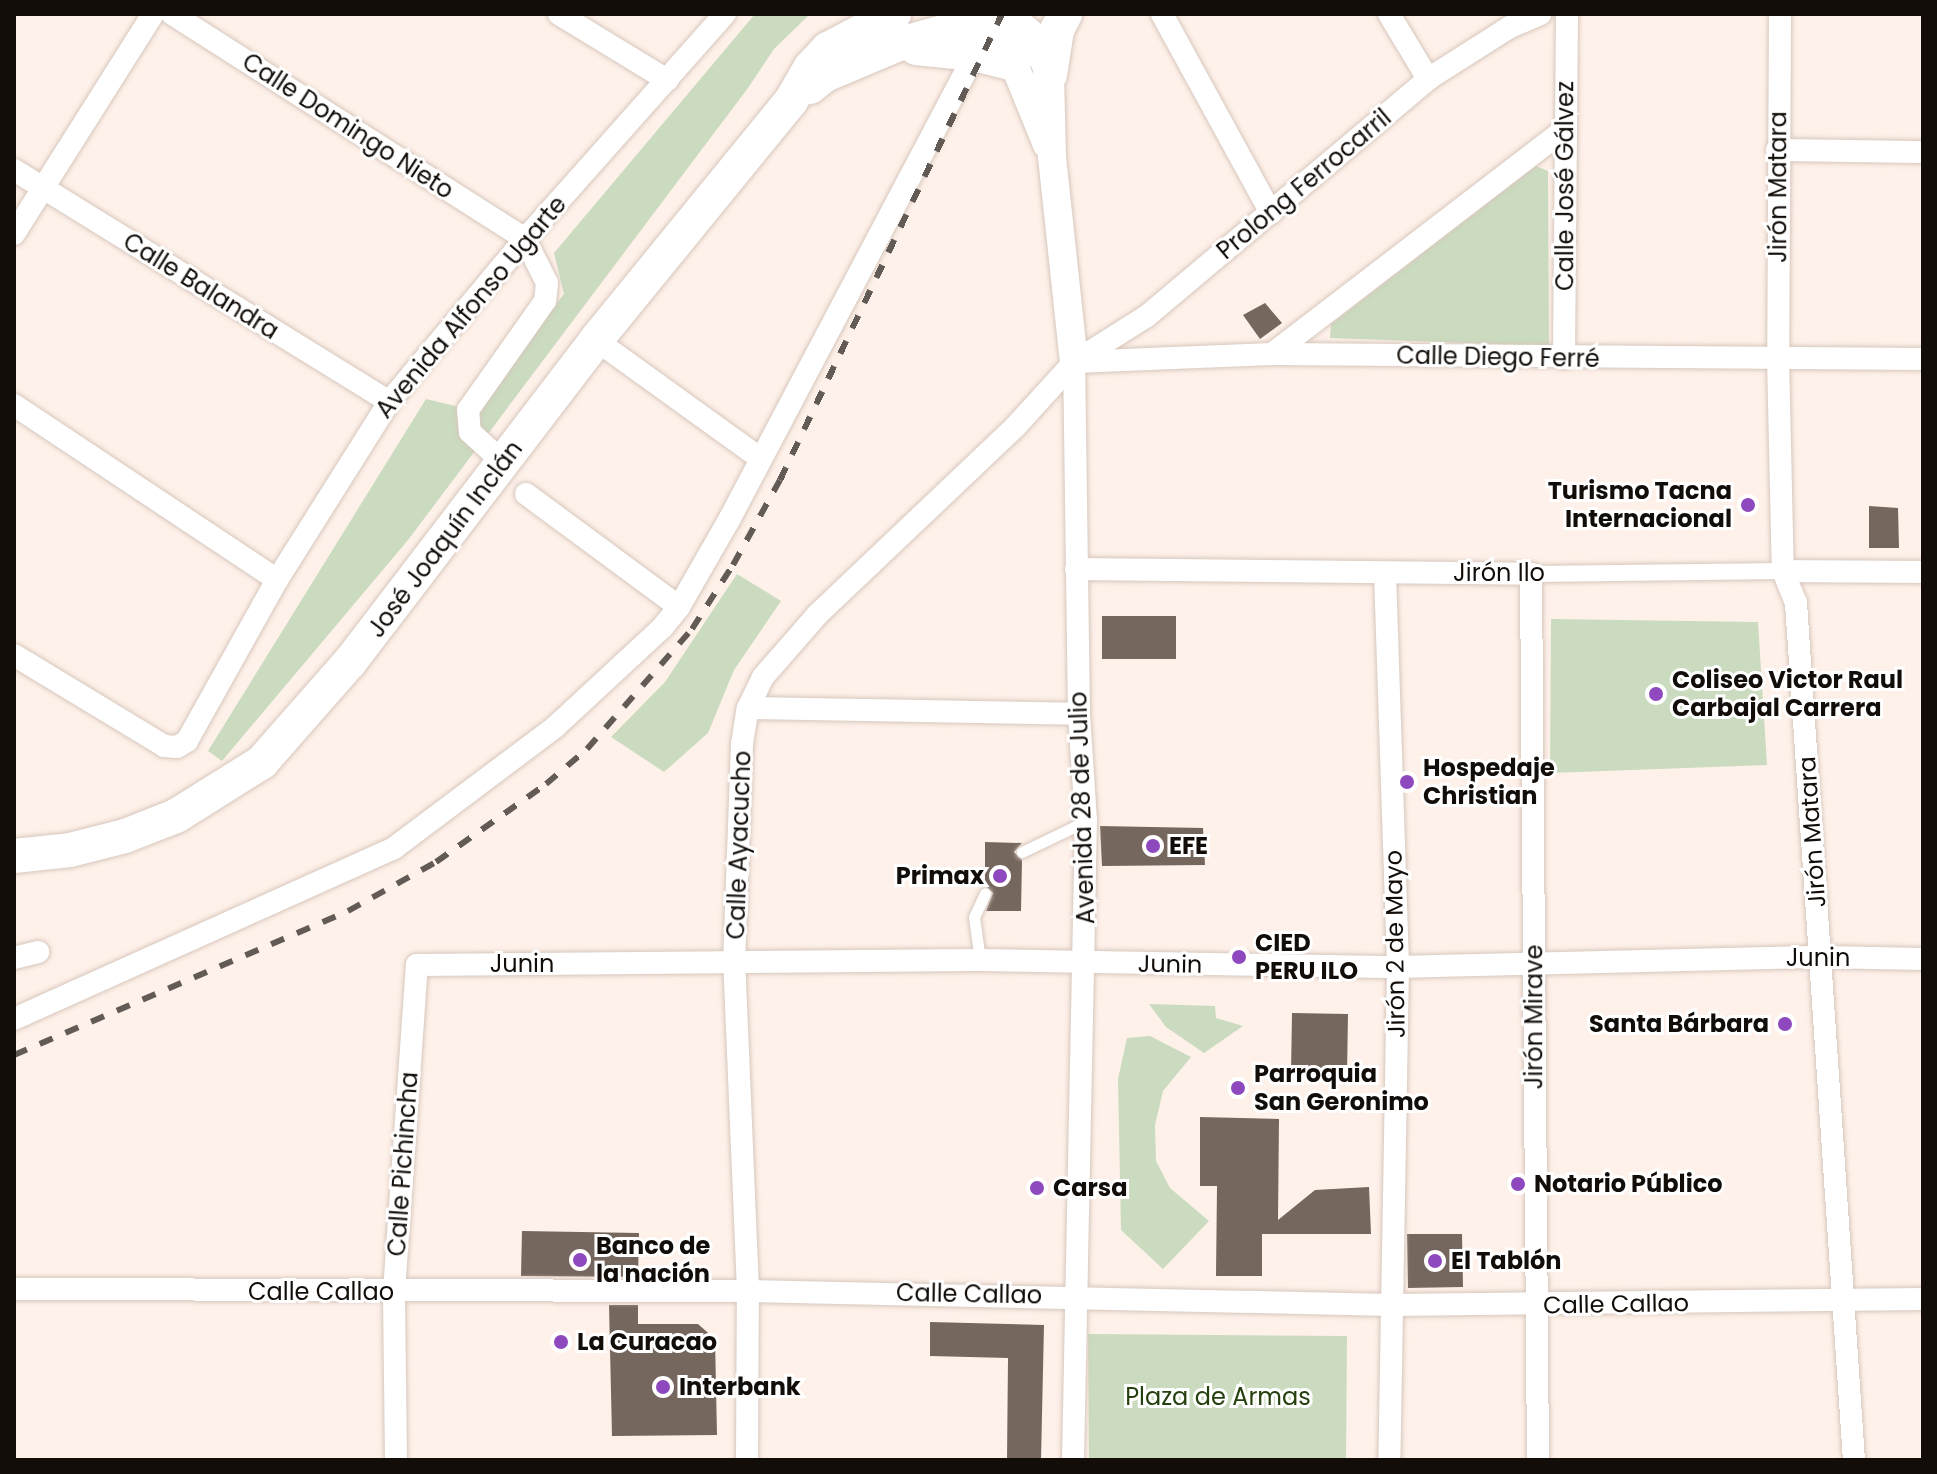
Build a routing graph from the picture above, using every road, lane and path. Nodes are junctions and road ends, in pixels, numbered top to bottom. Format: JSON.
{"nodes":[{"id":1,"x":153,"y":14,"type":"edge"},
{"id":2,"x":172,"y":14,"type":"edge"},
{"id":3,"x":559,"y":14,"type":"edge"},
{"id":4,"x":725,"y":14,"type":"edge"},
{"id":5,"x":1007,"y":14,"type":"edge"},
{"id":6,"x":1065,"y":14,"type":"edge"},
{"id":7,"x":1162,"y":14,"type":"edge"},
{"id":8,"x":1389,"y":14,"type":"edge"},
{"id":9,"x":1540,"y":14,"type":"edge"},
{"id":10,"x":1567,"y":14,"type":"edge"},
{"id":11,"x":1780,"y":14,"type":"edge"},
{"id":12,"x":895,"y":30,"type":"edge"},
{"id":13,"x":975,"y":54,"type":"junction"},
{"id":14,"x":1014,"y":64,"type":"junction"},
{"id":15,"x":1050,"y":75,"type":"junction"},
{"id":16,"x":1428,"y":79,"type":"junction"},
{"id":17,"x":667,"y":80,"type":"junction"},
{"id":18,"x":1564,"y":130,"type":"junction"},
{"id":19,"x":1777,"y":150,"type":"junction"},
{"id":20,"x":1923,"y":152,"type":"edge"},
{"id":21,"x":1052,"y":157,"type":"junction"},
{"id":22,"x":14,"y":170,"type":"edge"},
{"id":23,"x":43,"y":188,"type":"junction"},
{"id":24,"x":1271,"y":213,"type":"junction"},
{"id":25,"x":14,"y":234,"type":"edge"},
{"id":26,"x":525,"y":239,"type":"junction"},
{"id":27,"x":596,"y":340,"type":"junction"},
{"id":28,"x":1272,"y":354,"type":"junction"},
{"id":29,"x":1564,"y":358,"type":"junction"},
{"id":30,"x":1778,"y":358,"type":"junction"},
{"id":31,"x":1923,"y":359,"type":"edge"},
{"id":32,"x":1074,"y":362,"type":"junction"},
{"id":33,"x":389,"y":402,"type":"junction"},
{"id":34,"x":14,"y":405,"type":"edge"},
{"id":35,"x":761,"y":459,"type":"junction"},
{"id":36,"x":503,"y":462,"type":"junction"},
{"id":37,"x":526,"y":494,"type":"dead end"},
{"id":38,"x":1076,"y":569,"type":"junction"},
{"id":39,"x":1783,"y":571,"type":"junction"},
{"id":40,"x":1923,"y":572,"type":"edge"},
{"id":41,"x":1385,"y":573,"type":"junction"},
{"id":42,"x":1531,"y":574,"type":"junction"},
{"id":43,"x":277,"y":580,"type":"junction"},
{"id":44,"x":679,"y":607,"type":"junction"},
{"id":45,"x":14,"y":655,"type":"edge"},
{"id":46,"x":748,"y":708,"type":"junction"},
{"id":47,"x":1079,"y":714,"type":"junction"},
{"id":48,"x":1086,"y":820,"type":"junction"},
{"id":49,"x":1022,"y":852,"type":"dead end"},
{"id":50,"x":14,"y":856,"type":"edge"},
{"id":51,"x":985,"y":893,"type":"dead end"},
{"id":52,"x":38,"y":952,"type":"dead end"},
{"id":53,"x":1821,"y":957,"type":"junction"},
{"id":54,"x":14,"y":958,"type":"edge"},
{"id":55,"x":1923,"y":959,"type":"edge"},
{"id":56,"x":980,"y":960,"type":"junction"},
{"id":57,"x":1535,"y":962,"type":"junction"},
{"id":58,"x":734,"y":963,"type":"junction"},
{"id":59,"x":1085,"y":963,"type":"junction"},
{"id":60,"x":417,"y":965,"type":"joint"},
{"id":61,"x":1398,"y":967,"type":"junction"},
{"id":62,"x":14,"y":1019,"type":"edge"},
{"id":63,"x":14,"y":1289,"type":"edge"},
{"id":64,"x":748,"y":1291,"type":"junction"},
{"id":65,"x":394,"y":1292,"type":"junction"},
{"id":66,"x":1076,"y":1296,"type":"junction"},
{"id":67,"x":1923,"y":1299,"type":"edge"},
{"id":68,"x":1843,"y":1300,"type":"junction"},
{"id":69,"x":1391,"y":1305,"type":"junction"},
{"id":70,"x":1536,"y":1305,"type":"junction"},
{"id":71,"x":396,"y":1460,"type":"edge"},
{"id":72,"x":747,"y":1460,"type":"edge"},
{"id":73,"x":1073,"y":1460,"type":"edge"},
{"id":74,"x":1389,"y":1460,"type":"edge"},
{"id":75,"x":1538,"y":1460,"type":"edge"},
{"id":76,"x":1854,"y":1460,"type":"edge"}],
"edges":[{"from":1,"to":23,"type":"street"},
{"from":2,"to":26,"type":"street","name":"Calle Domingo Nieto"},
{"from":3,"to":17,"type":"street"},
{"from":4,"to":17,"type":"street","name":"Avenida Alfonso Ugarte"},
{"from":5,"to":12,"type":"main road","name":"José Joaquín Inclán"},
{"from":5,"to":13,"type":"street"},
{"from":5,"to":14,"type":"street","name":"Avenida 28 de Julio"},
{"from":5,"to":15,"type":"street","name":"Avenida 28 de Julio"},
{"from":6,"to":15,"type":"main road"},
{"from":7,"to":24,"type":"street"},
{"from":8,"to":16,"type":"street"},
{"from":9,"to":16,"type":"street","name":"Prolong Ferrocarril"},
{"from":10,"to":18,"type":"street","name":"Calle José Gálvez"},
{"from":11,"to":19,"type":"street","name":"Jirón Matara"},
{"from":12,"to":13,"type":"main road"},
{"from":12,"to":27,"type":"main road","name":"José Joaquín Inclán"},
{"from":13,"to":14,"type":"main road"},
{"from":13,"to":35,"type":"street"},
{"from":14,"to":21,"type":"street","name":"Avenida 28 de Julio"},
{"from":15,"to":21,"type":"street","name":"Avenida 28 de Julio"},
{"from":16,"to":24,"type":"street","name":"Prolong Ferrocarril"},
{"from":17,"to":26,"type":"street","name":"Avenida Alfonso Ugarte"},
{"from":18,"to":28,"type":"street"},
{"from":18,"to":29,"type":"street","name":"Calle José Gálvez"},
{"from":19,"to":20,"type":"street"},
{"from":19,"to":30,"type":"street","name":"Jirón Matara"},
{"from":21,"to":32,"type":"street","name":"Avenida 28 de Julio"},
{"from":22,"to":23,"type":"street","name":"Calle Balandra"},
{"from":23,"to":25,"type":"street"},
{"from":23,"to":33,"type":"street","name":"Calle Balandra"},
{"from":24,"to":32,"type":"street","name":"Prolong Ferrocarril"},
{"from":26,"to":33,"type":"street","name":"Avenida Alfonso Ugarte"},
{"from":26,"to":36,"type":"street"},
{"from":27,"to":35,"type":"street"},
{"from":27,"to":36,"type":"main road","name":"José Joaquín Inclán"},
{"from":28,"to":29,"type":"street","name":"Calle Diego Ferré"},
{"from":28,"to":32,"type":"street","name":"Calle Diego Ferré"},
{"from":29,"to":30,"type":"street","name":"Calle Diego Ferré"},
{"from":30,"to":31,"type":"street","name":"Calle Diego Ferré"},
{"from":30,"to":39,"type":"street","name":"Jirón Matara"},
{"from":32,"to":38,"type":"street","name":"Avenida 28 de Julio"},
{"from":32,"to":46,"type":"street","name":"Calle Ayacucho"},
{"from":33,"to":43,"type":"street","name":"Avenida Alfonso Ugarte"},
{"from":34,"to":43,"type":"street"},
{"from":35,"to":44,"type":"street"},
{"from":36,"to":50,"type":"main road","name":"José Joaquín Inclán"},
{"from":37,"to":44,"type":"street"},
{"from":38,"to":41,"type":"street","name":"Jirón Ilo"},
{"from":38,"to":47,"type":"street","name":"Avenida 28 de Julio"},
{"from":39,"to":40,"type":"street","name":"Jirón Ilo"},
{"from":39,"to":42,"type":"street","name":"Jirón Ilo"},
{"from":39,"to":53,"type":"street","name":"Jirón Matara"},
{"from":41,"to":42,"type":"street","name":"Jirón Ilo"},
{"from":41,"to":61,"type":"street","name":"Jirón 2 de Mayo"},
{"from":42,"to":57,"type":"street","name":"Jirón Mirave"},
{"from":43,"to":45,"type":"street","name":"Avenida Alfonso Ugarte"},
{"from":44,"to":62,"type":"street"},
{"from":46,"to":47,"type":"street"},
{"from":46,"to":58,"type":"street","name":"Calle Ayacucho"},
{"from":47,"to":48,"type":"street","name":"Avenida 28 de Julio"},
{"from":48,"to":49,"type":"lane"},
{"from":48,"to":59,"type":"street","name":"Avenida 28 de Julio"},
{"from":51,"to":56,"type":"lane"},
{"from":52,"to":54,"type":"street"},
{"from":53,"to":55,"type":"street","name":"Junin"},
{"from":53,"to":57,"type":"street","name":"Junin"},
{"from":53,"to":68,"type":"street","name":"Jirón Matara"},
{"from":56,"to":58,"type":"street","name":"Junin"},
{"from":56,"to":59,"type":"street","name":"Junin"},
{"from":57,"to":61,"type":"street","name":"Junin"},
{"from":57,"to":70,"type":"street","name":"Jirón Mirave"},
{"from":58,"to":60,"type":"street","name":"Junin"},
{"from":58,"to":64,"type":"street","name":"Calle Ayacucho"},
{"from":59,"to":61,"type":"street","name":"Junin"},
{"from":59,"to":66,"type":"street","name":"Avenida 28 de Julio"},
{"from":60,"to":65,"type":"street","name":"Calle Pichincha"},
{"from":61,"to":69,"type":"street","name":"Jirón 2 de Mayo"},
{"from":63,"to":65,"type":"street","name":"Calle Callao"},
{"from":64,"to":65,"type":"street","name":"Calle Callao"},
{"from":64,"to":66,"type":"street","name":"Calle Callao"},
{"from":64,"to":72,"type":"street","name":"Calle Ayacucho"},
{"from":65,"to":71,"type":"street","name":"Calle Pichincha"},
{"from":66,"to":69,"type":"street","name":"Calle Callao"},
{"from":66,"to":73,"type":"street","name":"Avenida 28 de Julio"},
{"from":67,"to":68,"type":"street","name":"Calle Callao"},
{"from":68,"to":70,"type":"street","name":"Calle Callao"},
{"from":68,"to":76,"type":"street","name":"Jirón Matara"},
{"from":69,"to":70,"type":"street","name":"Calle Callao"},
{"from":69,"to":74,"type":"street","name":"Jirón 2 de Mayo"},
{"from":70,"to":75,"type":"street","name":"Jirón Mirave"}]}
